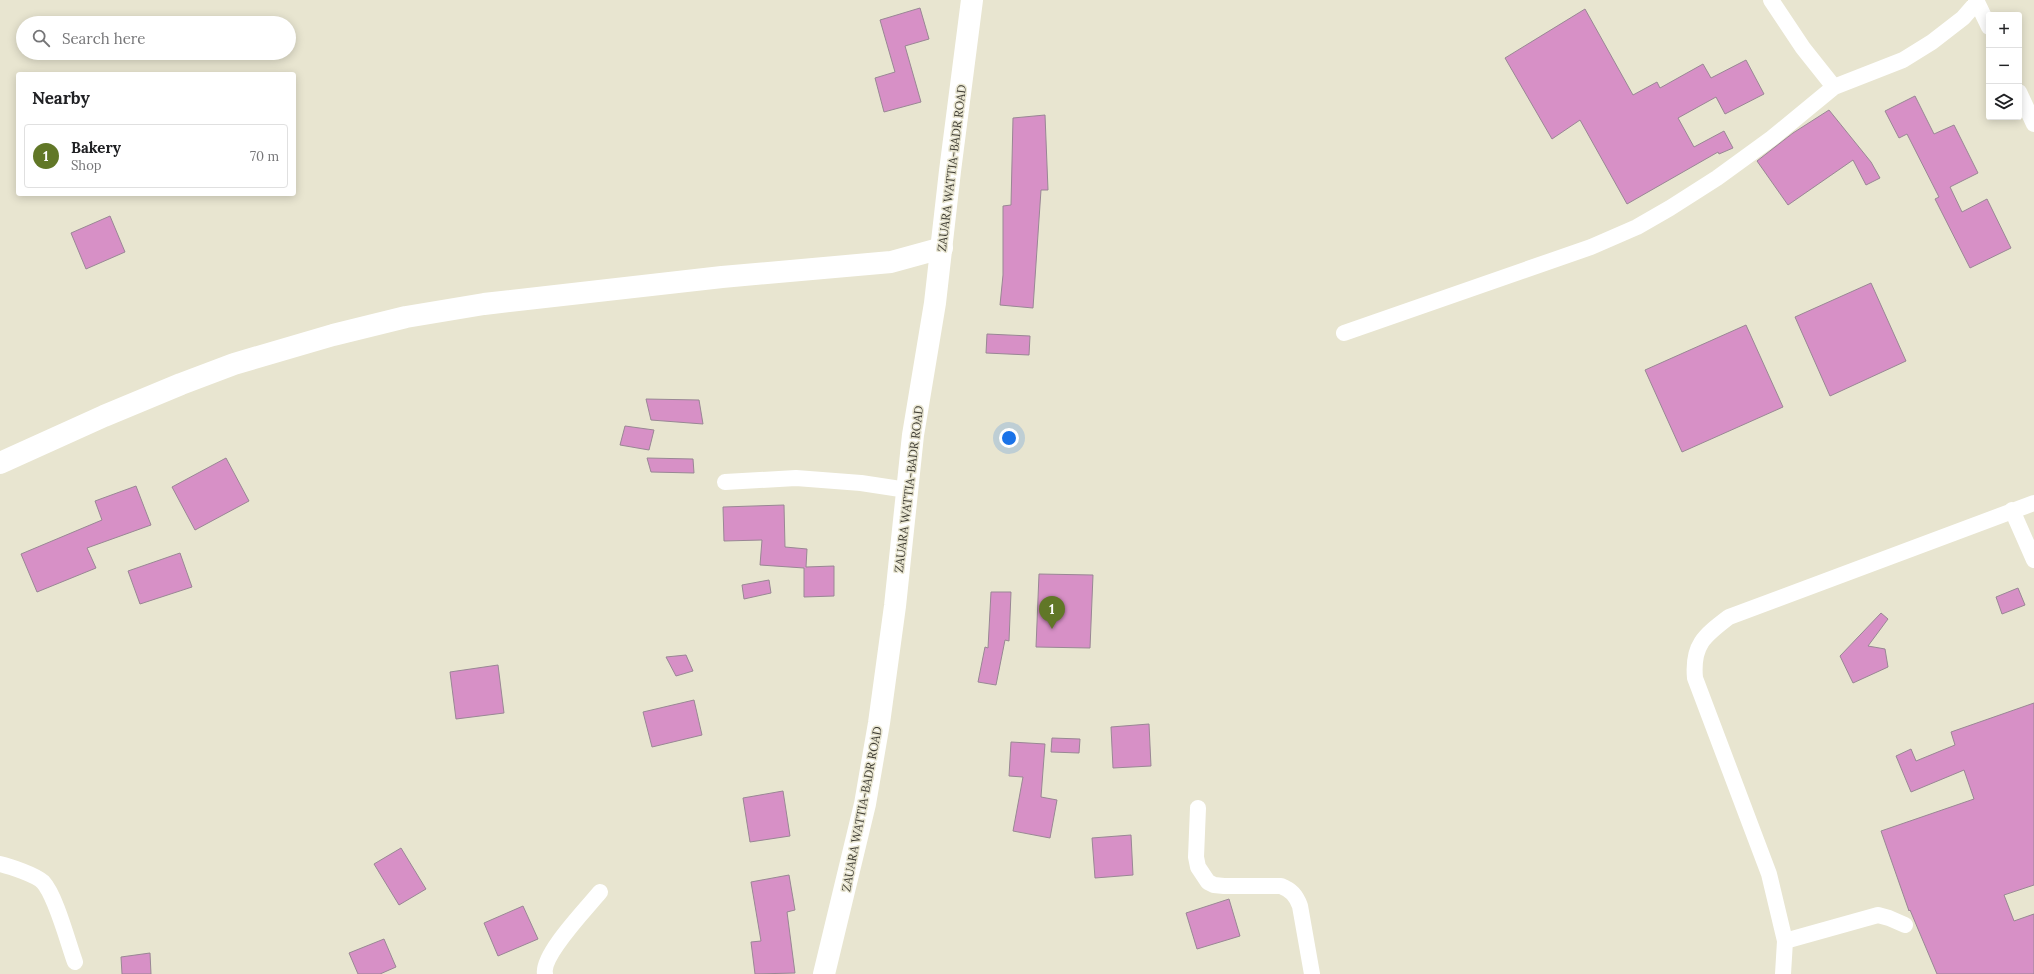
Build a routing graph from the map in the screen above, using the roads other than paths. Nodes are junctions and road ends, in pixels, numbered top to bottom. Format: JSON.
{"nodes":[{"id":1,"x":972,"y":0,"type":"edge"},
{"id":2,"x":1771,"y":0,"type":"edge"},
{"id":3,"x":1977,"y":1,"type":"edge"},
{"id":4,"x":1986,"y":20,"type":"edge"},
{"id":5,"x":1834,"y":87,"type":"junction"},
{"id":6,"x":2022,"y":98,"type":"edge"},
{"id":7,"x":2034,"y":124,"type":"edge"},
{"id":8,"x":942,"y":248,"type":"junction"},
{"id":9,"x":1344,"y":333,"type":"dead end"},
{"id":10,"x":0,"y":463,"type":"edge"},
{"id":11,"x":725,"y":482,"type":"dead end"},
{"id":12,"x":907,"y":490,"type":"junction"},
{"id":13,"x":2034,"y":503,"type":"edge"},
{"id":14,"x":2012,"y":510,"type":"junction"},
{"id":15,"x":2034,"y":560,"type":"edge"},
{"id":16,"x":1198,"y":808,"type":"dead end"},
{"id":17,"x":0,"y":864,"type":"edge"},
{"id":18,"x":600,"y":892,"type":"dead end"},
{"id":19,"x":1905,"y":925,"type":"dead end"},
{"id":20,"x":1785,"y":941,"type":"junction"},
{"id":21,"x":75,"y":962,"type":"dead end"},
{"id":22,"x":545,"y":974,"type":"edge"},
{"id":23,"x":824,"y":974,"type":"edge"},
{"id":24,"x":1312,"y":974,"type":"edge"},
{"id":25,"x":1783,"y":974,"type":"edge"}],
"edges":[{"from":1,"to":8,"type":"main road","name":"ZAUARA WATTIA-BADR ROAD"},
{"from":2,"to":5,"type":"street"},
{"from":3,"to":4,"type":"street"},
{"from":3,"to":5,"type":"street"},
{"from":5,"to":9,"type":"street"},
{"from":6,"to":7,"type":"street"},
{"from":8,"to":10,"type":"main road"},
{"from":8,"to":12,"type":"main road","name":"ZAUARA WATTIA-BADR ROAD"},
{"from":11,"to":12,"type":"street"},
{"from":12,"to":23,"type":"main road","name":"ZAUARA WATTIA-BADR ROAD"},
{"from":13,"to":14,"type":"street"},
{"from":14,"to":15,"type":"street"},
{"from":14,"to":20,"type":"street"},
{"from":16,"to":24,"type":"street"},
{"from":17,"to":21,"type":"street"},
{"from":18,"to":22,"type":"street"},
{"from":19,"to":20,"type":"street"},
{"from":20,"to":25,"type":"street"}]}
